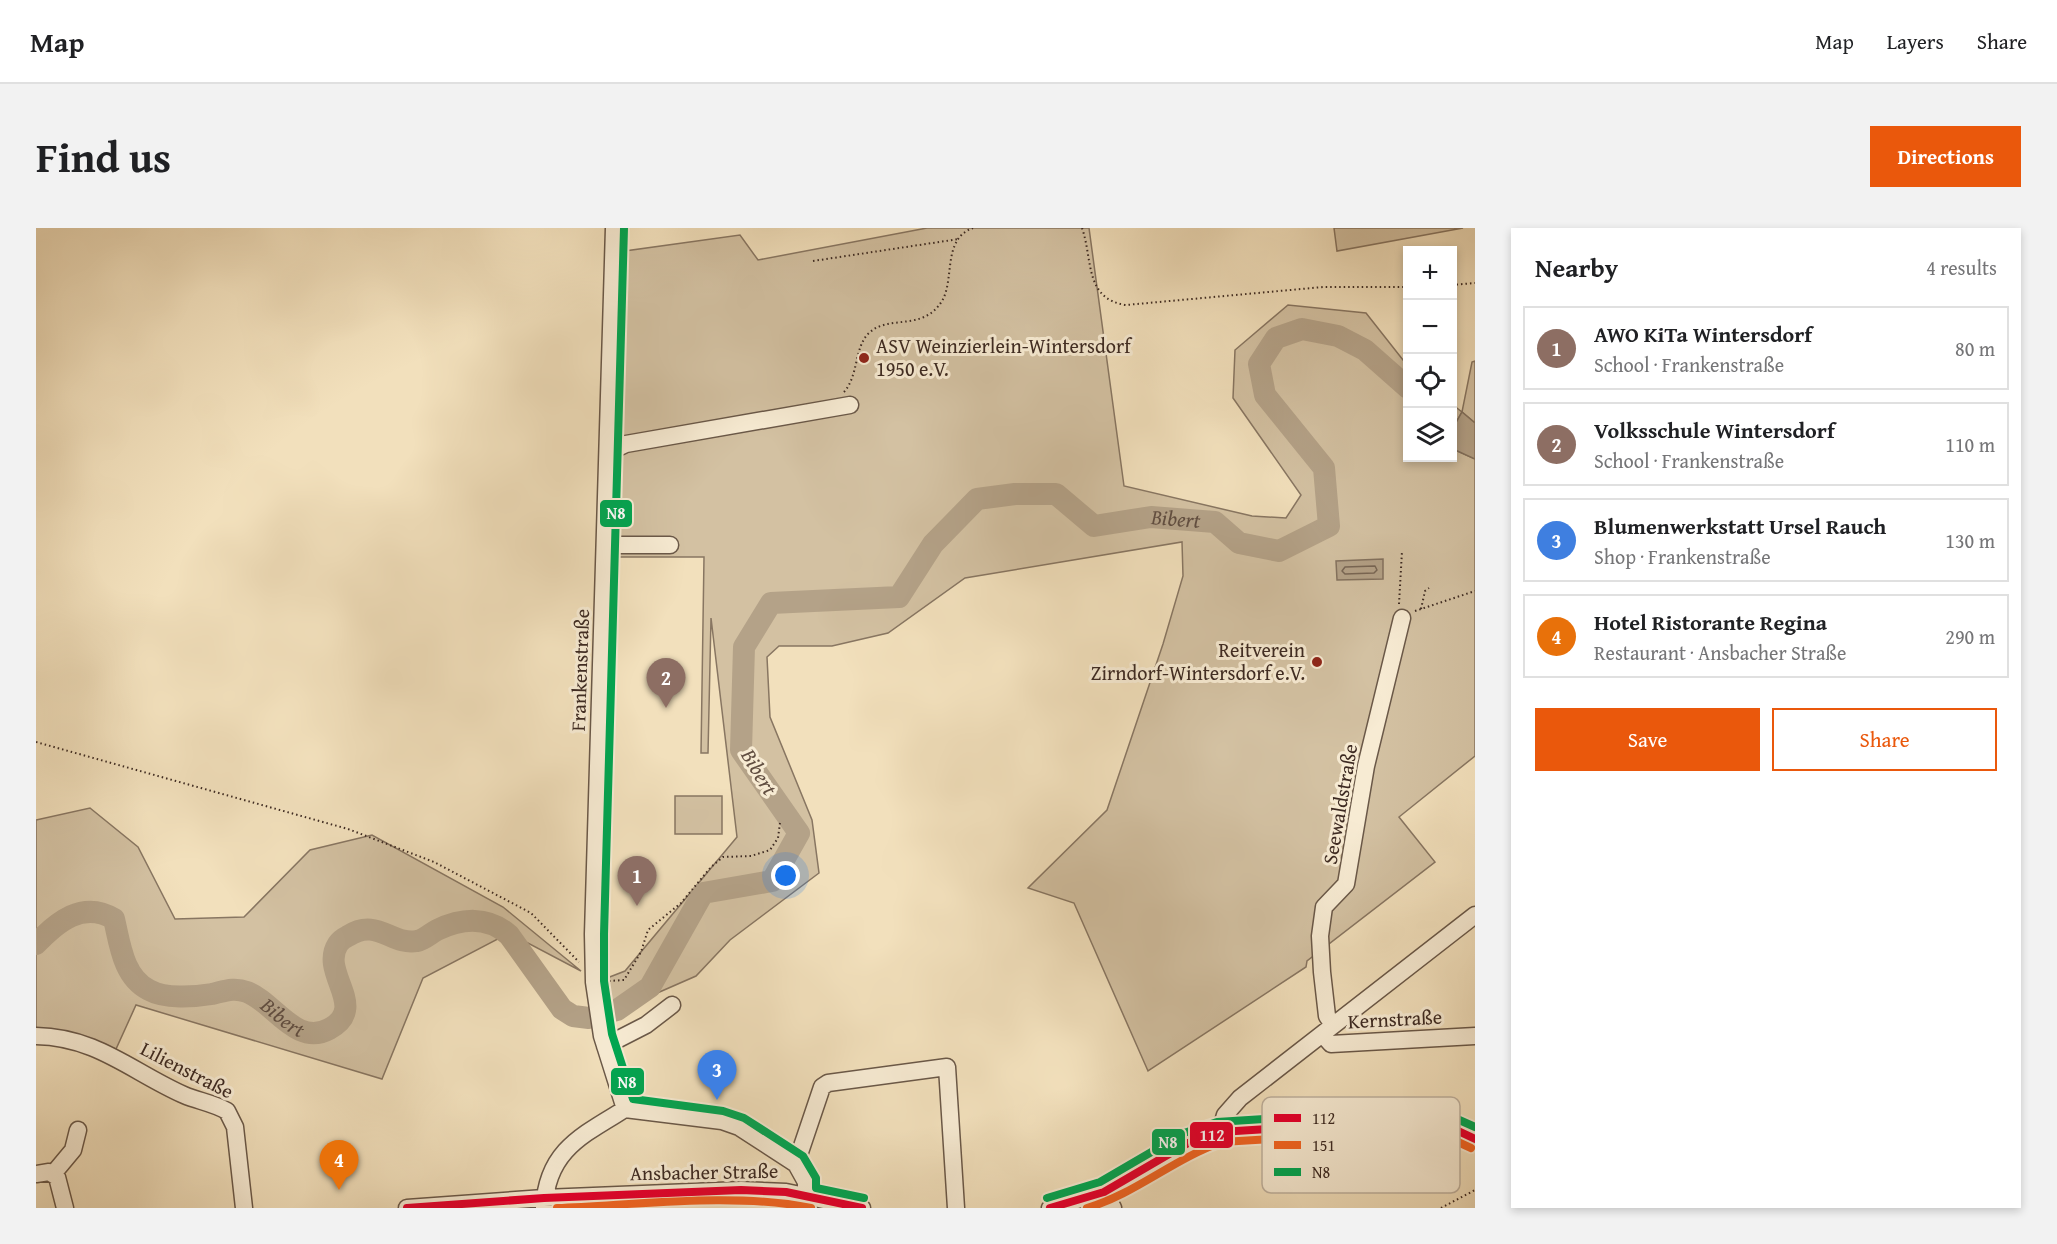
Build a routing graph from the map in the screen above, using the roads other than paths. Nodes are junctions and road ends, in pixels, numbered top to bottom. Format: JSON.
{"nodes":[{"id":1,"x":614,"y":228,"type":"edge"},
{"id":2,"x":850,"y":405,"type":"dead end"},
{"id":3,"x":609,"y":452,"type":"junction"},
{"id":4,"x":606,"y":545,"type":"junction"},
{"id":5,"x":670,"y":545,"type":"dead end"},
{"id":6,"x":1402,"y":618,"type":"road end"},
{"id":7,"x":1475,"y":915,"type":"edge"},
{"id":8,"x":672,"y":1005,"type":"dead end"},
{"id":9,"x":1328,"y":1029,"type":"junction"},
{"id":10,"x":36,"y":1036,"type":"edge"},
{"id":11,"x":1475,"y":1036,"type":"edge"},
{"id":12,"x":603,"y":1041,"type":"junction"},
{"id":13,"x":625,"y":1109,"type":"junction"},
{"id":14,"x":1262,"y":1129,"type":"edge"},
{"id":15,"x":78,"y":1130,"type":"dead end"},
{"id":16,"x":1220,"y":1132,"type":"junction"},
{"id":17,"x":1460,"y":1132,"type":"edge"},
{"id":18,"x":1475,"y":1139,"type":"edge"},
{"id":19,"x":796,"y":1164,"type":"junction"},
{"id":20,"x":36,"y":1174,"type":"edge"},
{"id":21,"x":53,"y":1174,"type":"junction"},
{"id":22,"x":1104,"y":1192,"type":"junction"},
{"id":23,"x":806,"y":1197,"type":"junction"},
{"id":24,"x":785,"y":1200,"type":"edge"},
{"id":25,"x":544,"y":1203,"type":"edge"},
{"id":26,"x":65,"y":1208,"type":"edge"},
{"id":27,"x":244,"y":1208,"type":"edge"},
{"id":28,"x":407,"y":1208,"type":"edge"},
{"id":29,"x":862,"y":1208,"type":"edge"},
{"id":30,"x":956,"y":1208,"type":"edge"},
{"id":31,"x":1050,"y":1208,"type":"edge"},
{"id":32,"x":1113,"y":1208,"type":"edge"}],
"edges":[{"from":1,"to":3,"type":"street","name":"Frankenstraße"},
{"from":2,"to":3,"type":"street"},
{"from":3,"to":4,"type":"street","name":"Frankenstraße"},
{"from":4,"to":5,"type":"street"},
{"from":4,"to":12,"type":"street","name":"Frankenstraße"},
{"from":6,"to":9,"type":"street","name":"Seewaldstraße"},
{"from":7,"to":9,"type":"street"},
{"from":8,"to":12,"type":"street"},
{"from":9,"to":11,"type":"street","name":"Kernstraße"},
{"from":9,"to":16,"type":"street"},
{"from":10,"to":27,"type":"street","name":"Lilienstraße"},
{"from":12,"to":13,"type":"street","name":"Frankenstraße"},
{"from":13,"to":19,"type":"street"},
{"from":13,"to":25,"type":"street"},
{"from":14,"to":16,"type":"street"},
{"from":15,"to":21,"type":"street"},
{"from":16,"to":22,"type":"street"},
{"from":17,"to":18,"type":"street"},
{"from":19,"to":23,"type":"street"},
{"from":19,"to":30,"type":"street"},
{"from":20,"to":21,"type":"street"},
{"from":21,"to":26,"type":"street"},
{"from":22,"to":31,"type":"street"},
{"from":22,"to":32,"type":"street"},
{"from":23,"to":24,"type":"street","name":"Ansbacher Straße"},
{"from":23,"to":29,"type":"street","name":"Ansbacher Straße"},
{"from":24,"to":25,"type":"street","name":"Ansbacher Straße"},
{"from":25,"to":28,"type":"street","name":"Ansbacher Straße"}]}
